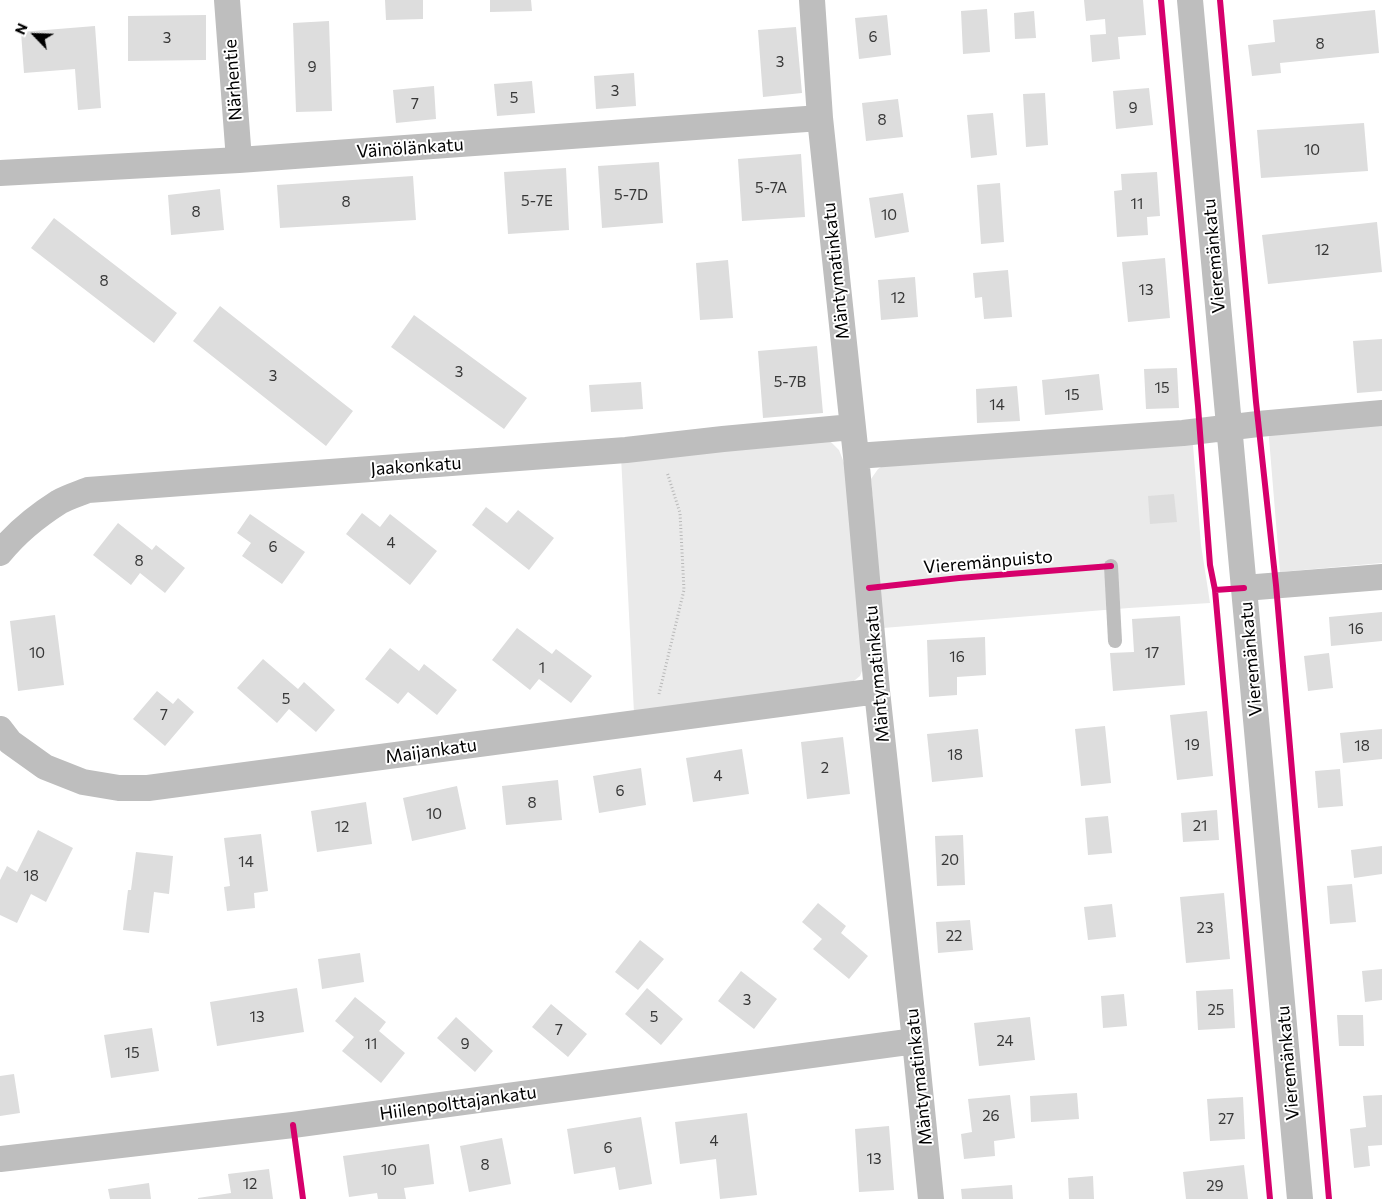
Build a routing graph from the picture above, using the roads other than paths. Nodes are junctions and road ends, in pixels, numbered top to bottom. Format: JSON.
{"nodes":[{"id":1,"x":227,"y":0,"type":"edge"},
{"id":2,"x":812,"y":0,"type":"edge"},
{"id":3,"x":1190,"y":0,"type":"edge"},
{"id":4,"x":820,"y":118,"type":"junction"},
{"id":5,"x":239,"y":160,"type":"junction"},
{"id":6,"x":0,"y":173,"type":"edge"},
{"id":7,"x":1382,"y":413,"type":"edge"},
{"id":8,"x":1229,"y":426,"type":"junction"},
{"id":9,"x":852,"y":427,"type":"junction"},
{"id":10,"x":856,"y":456,"type":"junction"},
{"id":11,"x":0,"y":553,"type":"edge"},
{"id":12,"x":1111,"y":566,"type":"dead end"},
{"id":13,"x":1382,"y":577,"type":"edge"},
{"id":14,"x":1244,"y":588,"type":"junction"},
{"id":15,"x":1115,"y":641,"type":"dead end"},
{"id":16,"x":877,"y":691,"type":"junction"},
{"id":17,"x":0,"y":729,"type":"edge"},
{"id":18,"x":915,"y":1041,"type":"junction"},
{"id":19,"x":0,"y":1159,"type":"edge"},
{"id":20,"x":931,"y":1199,"type":"edge"},
{"id":21,"x":1300,"y":1199,"type":"edge"}],
"edges":[{"from":1,"to":5,"type":"street","name":"Närhentie"},
{"from":2,"to":4,"type":"street","name":"Mäntymatinkatu"},
{"from":3,"to":8,"type":"street","name":"Vieremänkatu"},
{"from":4,"to":5,"type":"street","name":"Väinölänkatu"},
{"from":4,"to":9,"type":"street","name":"Mäntymatinkatu"},
{"from":5,"to":6,"type":"street","name":"Väinölänkatu"},
{"from":7,"to":8,"type":"street"},
{"from":8,"to":10,"type":"street"},
{"from":8,"to":14,"type":"street","name":"Vieremänkatu"},
{"from":9,"to":10,"type":"street","name":"Mäntymatinkatu"},
{"from":9,"to":11,"type":"street","name":"Jaakonkatu"},
{"from":10,"to":16,"type":"street","name":"Mäntymatinkatu"},
{"from":12,"to":15,"type":"lane"},
{"from":13,"to":14,"type":"street"},
{"from":14,"to":21,"type":"street","name":"Vieremänkatu"},
{"from":16,"to":17,"type":"street","name":"Maijankatu"},
{"from":16,"to":18,"type":"street","name":"Mäntymatinkatu"},
{"from":18,"to":19,"type":"street","name":"Hiilenpolttajankatu"},
{"from":18,"to":20,"type":"street","name":"Mäntymatinkatu"}]}
